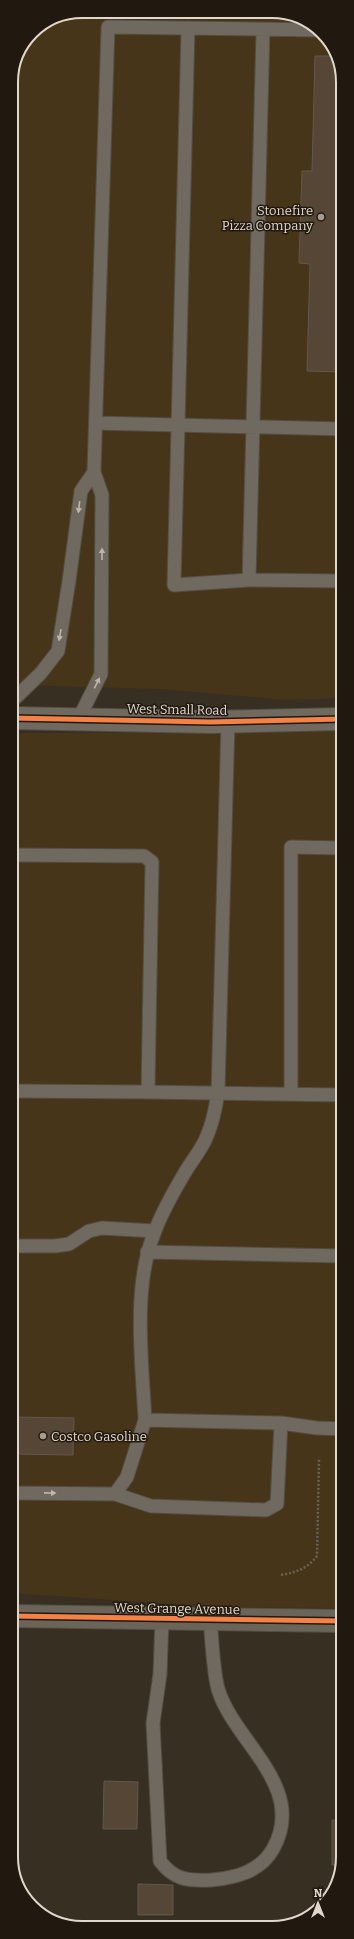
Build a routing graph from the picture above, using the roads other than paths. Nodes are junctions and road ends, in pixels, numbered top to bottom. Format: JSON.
{"nodes":[{"id":1,"x":108,"y":21,"type":"edge"},
{"id":2,"x":188,"y":28,"type":"junction"},
{"id":3,"x":263,"y":30,"type":"junction"},
{"id":4,"x":308,"y":30,"type":"edge"},
{"id":5,"x":96,"y":423,"type":"junction"},
{"id":6,"x":178,"y":424,"type":"junction"},
{"id":7,"x":252,"y":426,"type":"junction"},
{"id":8,"x":336,"y":429,"type":"edge"},
{"id":9,"x":94,"y":472,"type":"junction"},
{"id":10,"x":249,"y":580,"type":"junction"},
{"id":11,"x":336,"y":581,"type":"edge"},
{"id":12,"x":18,"y":695,"type":"edge"},
{"id":13,"x":18,"y":718,"type":"edge"},
{"id":14,"x":79,"y":718,"type":"junction"},
{"id":15,"x":336,"y":719,"type":"edge"},
{"id":16,"x":228,"y":721,"type":"junction"},
{"id":17,"x":336,"y":848,"type":"edge"},
{"id":18,"x":18,"y":855,"type":"edge"},
{"id":19,"x":18,"y":1091,"type":"edge"},
{"id":20,"x":148,"y":1092,"type":"junction"},
{"id":21,"x":218,"y":1092,"type":"junction"},
{"id":22,"x":291,"y":1094,"type":"junction"},
{"id":23,"x":336,"y":1095,"type":"edge"},
{"id":24,"x":155,"y":1231,"type":"junction"},
{"id":25,"x":18,"y":1246,"type":"edge"},
{"id":26,"x":147,"y":1252,"type":"junction"},
{"id":27,"x":336,"y":1256,"type":"edge"},
{"id":28,"x":145,"y":1420,"type":"junction"},
{"id":29,"x":281,"y":1423,"type":"junction"},
{"id":30,"x":336,"y":1429,"type":"edge"},
{"id":31,"x":18,"y":1492,"type":"edge"},
{"id":32,"x":115,"y":1494,"type":"junction"},
{"id":33,"x":18,"y":1616,"type":"edge"},
{"id":34,"x":162,"y":1619,"type":"junction"},
{"id":35,"x":210,"y":1620,"type":"junction"},
{"id":36,"x":336,"y":1621,"type":"edge"}],
"edges":[{"from":1,"to":2,"type":"lane"},
{"from":1,"to":5,"type":"lane"},
{"from":2,"to":3,"type":"lane"},
{"from":2,"to":6,"type":"lane"},
{"from":3,"to":4,"type":"lane"},
{"from":3,"to":7,"type":"lane"},
{"from":5,"to":6,"type":"lane"},
{"from":5,"to":9,"type":"lane"},
{"from":6,"to":7,"type":"lane"},
{"from":6,"to":10,"type":"lane"},
{"from":7,"to":8,"type":"lane"},
{"from":7,"to":10,"type":"lane"},
{"from":9,"to":12,"type":"lane","one_way":true},
{"from":14,"to":9,"type":"lane","one_way":true},
{"from":10,"to":11,"type":"lane"},
{"from":13,"to":14,"type":"street","name":"West Small Road"},
{"from":14,"to":16,"type":"street","name":"West Small Road"},
{"from":15,"to":16,"type":"street","name":"West Small Road"},
{"from":16,"to":21,"type":"lane"},
{"from":17,"to":22,"type":"lane"},
{"from":18,"to":20,"type":"lane"},
{"from":19,"to":20,"type":"lane"},
{"from":20,"to":21,"type":"lane"},
{"from":21,"to":22,"type":"lane"},
{"from":21,"to":24,"type":"lane"},
{"from":22,"to":23,"type":"lane"},
{"from":24,"to":25,"type":"lane"},
{"from":24,"to":26,"type":"lane"},
{"from":26,"to":27,"type":"lane"},
{"from":26,"to":28,"type":"lane"},
{"from":28,"to":29,"type":"lane"},
{"from":28,"to":32,"type":"lane"},
{"from":29,"to":30,"type":"lane"},
{"from":29,"to":32,"type":"lane"},
{"from":31,"to":32,"type":"lane","one_way":true},
{"from":33,"to":34,"type":"street","name":"West Grange Avenue"},
{"from":34,"to":35,"type":"street","name":"West Grange Avenue"},
{"from":34,"to":35,"type":"lane"},
{"from":35,"to":36,"type":"street","name":"West Grange Avenue"}]}
